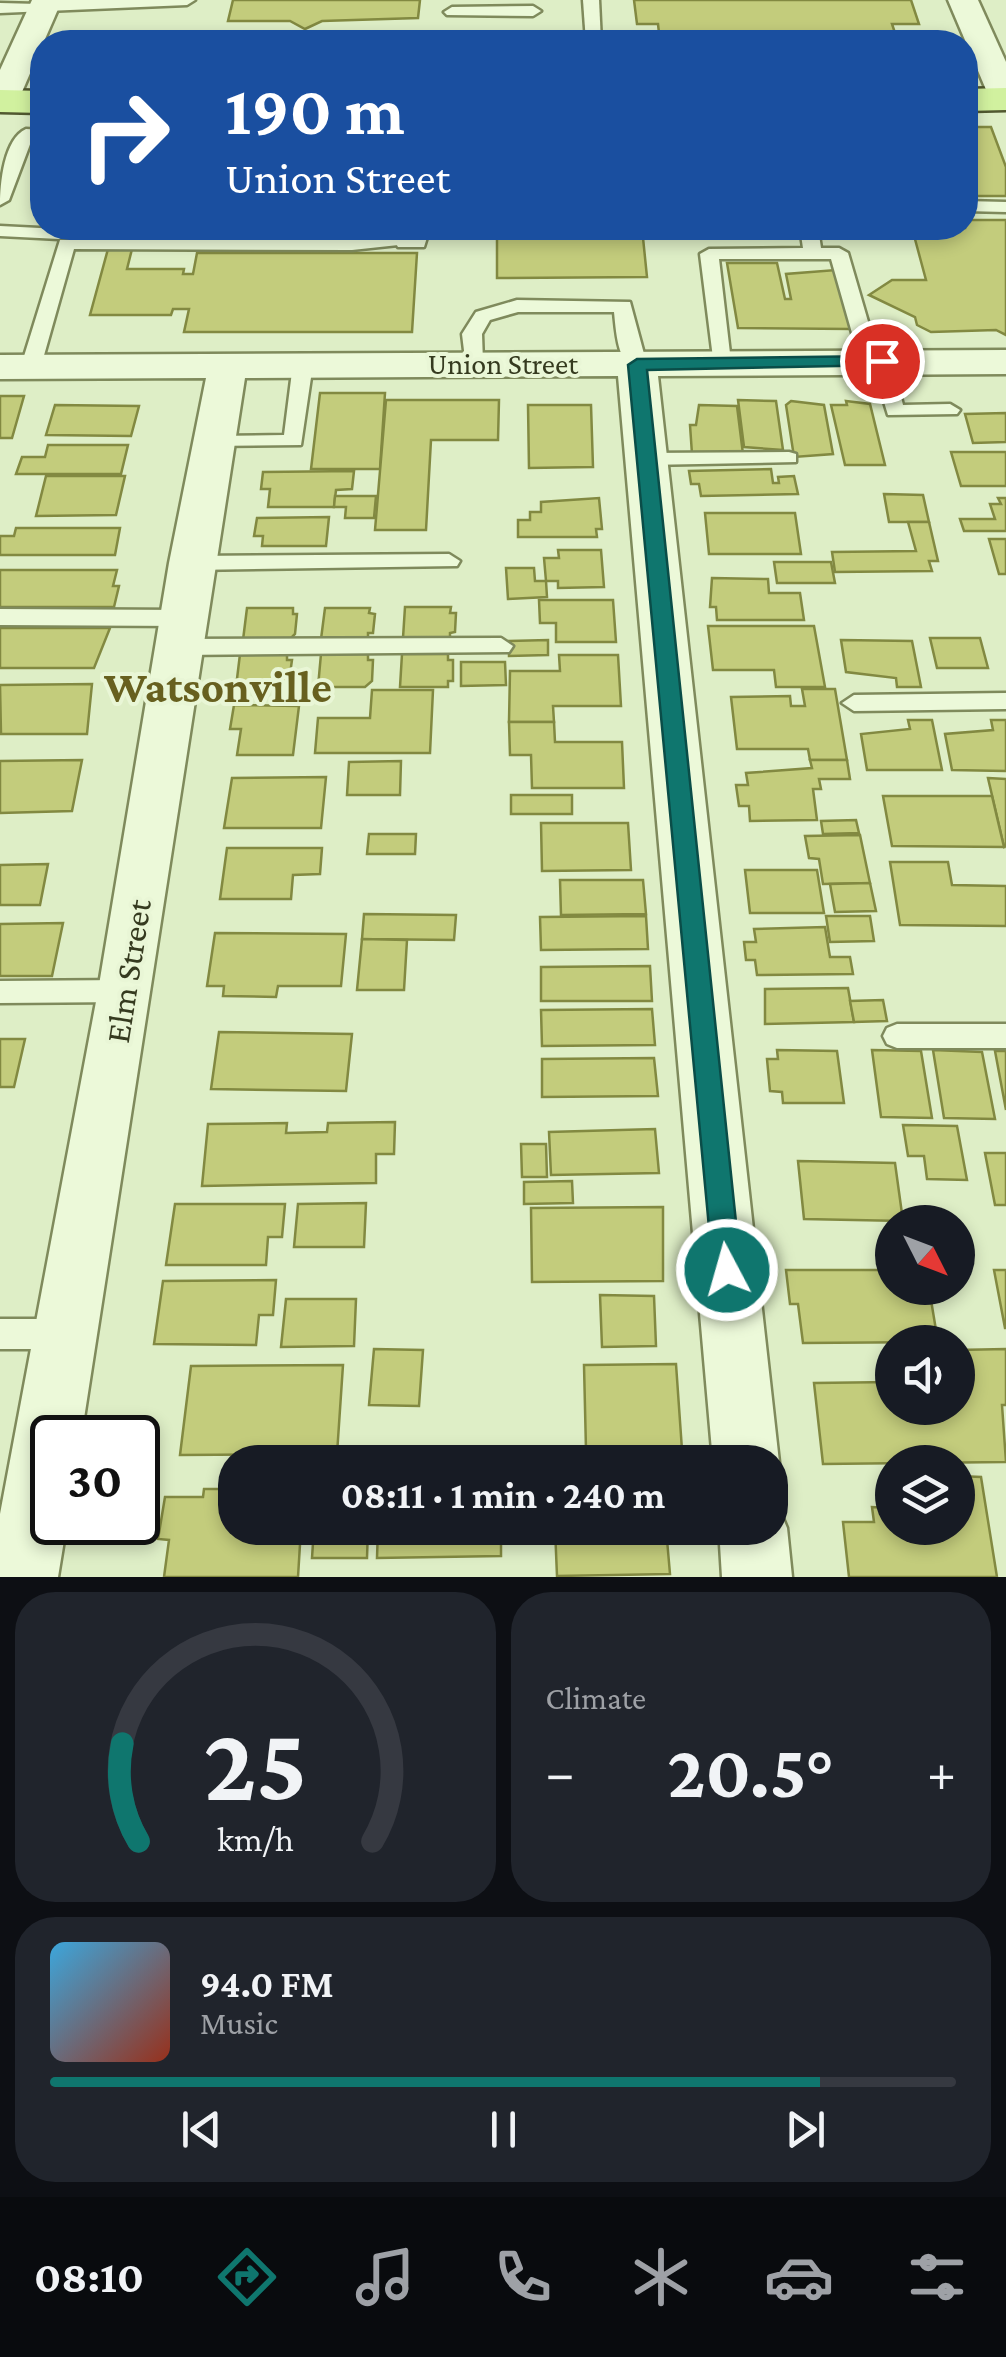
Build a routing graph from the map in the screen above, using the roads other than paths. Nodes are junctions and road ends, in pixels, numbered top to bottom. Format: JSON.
{"nodes":[{"id":1,"x":187,"y":0,"type":"edge"},
{"id":2,"x":591,"y":0,"type":"edge"},
{"id":3,"x":963,"y":0,"type":"edge"},
{"id":4,"x":113,"y":2,"type":"edge"},
{"id":5,"x":45,"y":4,"type":"edge"},
{"id":6,"x":0,"y":8,"type":"edge"},
{"id":7,"x":452,"y":12,"type":"dead end"},
{"id":8,"x":533,"y":12,"type":"dead end"},
{"id":9,"x":33,"y":30,"type":"edge"},
{"id":10,"x":593,"y":30,"type":"edge"},
{"id":11,"x":976,"y":30,"type":"edge"},
{"id":12,"x":978,"y":35,"type":"edge"},
{"id":13,"x":23,"y":53,"type":"edge"},
{"id":14,"x":1006,"y":99,"type":"edge"},
{"id":15,"x":978,"y":100,"type":"edge"},
{"id":16,"x":1,"y":101,"type":"edge"},
{"id":17,"x":30,"y":102,"type":"edge"},
{"id":18,"x":30,"y":134,"type":"edge"},
{"id":19,"x":0,"y":200,"type":"edge"},
{"id":20,"x":978,"y":206,"type":"edge"},
{"id":21,"x":1006,"y":206,"type":"edge"},
{"id":22,"x":0,"y":231,"type":"edge"},
{"id":23,"x":30,"y":233,"type":"edge"},
{"id":24,"x":60,"y":240,"type":"edge"},
{"id":25,"x":239,"y":240,"type":"edge"},
{"id":26,"x":377,"y":240,"type":"edge"},
{"id":27,"x":811,"y":240,"type":"edge"},
{"id":28,"x":813,"y":252,"type":"junction"},
{"id":29,"x":876,"y":361,"type":"junction"},
{"id":30,"x":721,"y":362,"type":"junction"},
{"id":31,"x":1006,"y":362,"type":"edge"},
{"id":32,"x":303,"y":364,"type":"junction"},
{"id":33,"x":473,"y":364,"type":"junction"},
{"id":34,"x":228,"y":365,"type":"junction"},
{"id":35,"x":637,"y":365,"type":"junction"},
{"id":36,"x":16,"y":367,"type":"edge"},
{"id":37,"x":950,"y":410,"type":"dead end"},
{"id":38,"x":213,"y":442,"type":"junction"},
{"id":39,"x":789,"y":458,"type":"dead end"},
{"id":40,"x":647,"y":459,"type":"junction"},
{"id":41,"x":448,"y":561,"type":"dead end"},
{"id":42,"x":191,"y":563,"type":"junction"},
{"id":43,"x":0,"y":616,"type":"edge"},
{"id":44,"x":181,"y":632,"type":"junction"},
{"id":45,"x":501,"y":646,"type":"dead end"},
{"id":46,"x":1006,"y":701,"type":"edge"},
{"id":47,"x":854,"y":703,"type":"dead end"},
{"id":48,"x":126,"y":991,"type":"junction"},
{"id":49,"x":0,"y":992,"type":"edge"},
{"id":50,"x":896,"y":1036,"type":"dead end"},
{"id":51,"x":1006,"y":1036,"type":"edge"},
{"id":52,"x":0,"y":1334,"type":"edge"},
{"id":53,"x":66,"y":1334,"type":"junction"},
{"id":54,"x":744,"y":1445,"type":"edge"},
{"id":55,"x":754,"y":1545,"type":"edge"},
{"id":56,"x":23,"y":1577,"type":"edge"},
{"id":57,"x":758,"y":1577,"type":"edge"}],
"edges":[{"from":1,"to":4,"type":"lane"},
{"from":2,"to":10,"type":"lane"},
{"from":3,"to":11,"type":"street"},
{"from":4,"to":5,"type":"lane"},
{"from":5,"to":6,"type":"lane"},
{"from":5,"to":9,"type":"street"},
{"from":7,"to":8,"type":"lane"},
{"from":12,"to":14,"type":"street"},
{"from":13,"to":16,"type":"street"},
{"from":14,"to":15,"type":"main road"},
{"from":16,"to":17,"type":"main road"},
{"from":18,"to":19,"type":"lane"},
{"from":20,"to":21,"type":"lane"},
{"from":22,"to":23,"type":"lane"},
{"from":24,"to":36,"type":"lane"},
{"from":25,"to":26,"type":"lane"},
{"from":27,"to":28,"type":"lane"},
{"from":28,"to":29,"type":"lane"},
{"from":28,"to":30,"type":"lane"},
{"from":29,"to":30,"type":"street","name":"Union Street"},
{"from":29,"to":31,"type":"street","name":"Union Street"},
{"from":29,"to":37,"type":"lane"},
{"from":30,"to":35,"type":"street","name":"Union Street"},
{"from":32,"to":33,"type":"street","name":"Union Street"},
{"from":32,"to":34,"type":"street","name":"Union Street"},
{"from":32,"to":38,"type":"lane"},
{"from":33,"to":35,"type":"street","name":"Union Street"},
{"from":33,"to":35,"type":"lane"},
{"from":34,"to":36,"type":"street","name":"Union Street"},
{"from":34,"to":38,"type":"street","name":"Elm Street"},
{"from":35,"to":40,"type":"street"},
{"from":38,"to":42,"type":"street","name":"Elm Street"},
{"from":39,"to":40,"type":"lane"},
{"from":40,"to":54,"type":"street"},
{"from":41,"to":42,"type":"lane"},
{"from":42,"to":44,"type":"street","name":"Elm Street"},
{"from":43,"to":44,"type":"lane"},
{"from":44,"to":45,"type":"lane"},
{"from":44,"to":48,"type":"street","name":"Elm Street"},
{"from":46,"to":47,"type":"lane"},
{"from":48,"to":49,"type":"lane"},
{"from":48,"to":53,"type":"street","name":"Elm Street"},
{"from":50,"to":51,"type":"lane"},
{"from":52,"to":53,"type":"lane"},
{"from":53,"to":56,"type":"street","name":"Elm Street"},
{"from":55,"to":57,"type":"street"}]}
